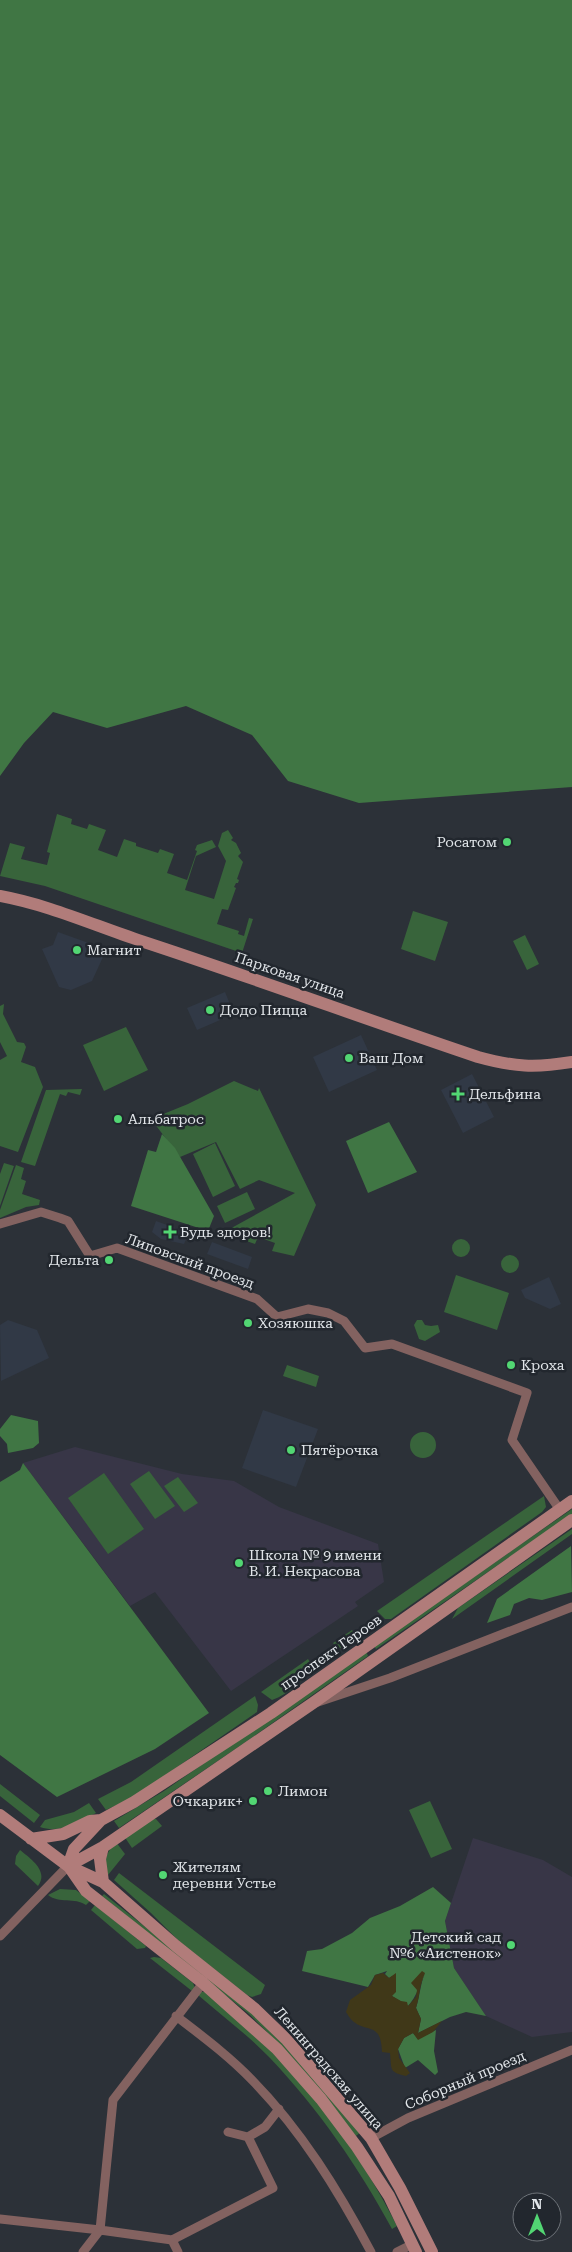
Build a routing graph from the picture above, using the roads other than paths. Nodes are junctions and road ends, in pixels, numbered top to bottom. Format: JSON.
{"nodes":[{"id":1,"x":0,"y":896,"type":"edge"},
{"id":2,"x":572,"y":1062,"type":"edge"},
{"id":3,"x":0,"y":1224,"type":"edge"},
{"id":4,"x":572,"y":1501,"type":"edge"},
{"id":5,"x":560,"y":1510,"type":"junction"},
{"id":6,"x":572,"y":1520,"type":"edge"},
{"id":7,"x":572,"y":1607,"type":"edge"},
{"id":8,"x":313,"y":1703,"type":"junction"},
{"id":9,"x":0,"y":1815,"type":"edge"},
{"id":10,"x":101,"y":1820,"type":"junction"},
{"id":11,"x":31,"y":1839,"type":"junction"},
{"id":12,"x":102,"y":1847,"type":"junction"},
{"id":13,"x":68,"y":1866,"type":"junction"},
{"id":14,"x":103,"y":1882,"type":"junction"},
{"id":15,"x":0,"y":1936,"type":"edge"},
{"id":16,"x":203,"y":1983,"type":"junction"},
{"id":17,"x":176,"y":2016,"type":"junction"},
{"id":18,"x":572,"y":2050,"type":"edge"},
{"id":19,"x":279,"y":2109,"type":"junction"},
{"id":20,"x":228,"y":2132,"type":"dead end"},
{"id":21,"x":248,"y":2137,"type":"junction"},
{"id":22,"x":371,"y":2138,"type":"junction"},
{"id":23,"x":357,"y":2147,"type":"junction"},
{"id":24,"x":0,"y":2219,"type":"edge"},
{"id":25,"x":100,"y":2230,"type":"junction"},
{"id":26,"x":172,"y":2240,"type":"junction"},
{"id":27,"x":415,"y":2248,"type":"edge"},
{"id":28,"x":83,"y":2252,"type":"edge"},
{"id":29,"x":178,"y":2252,"type":"edge"},
{"id":30,"x":371,"y":2252,"type":"edge"},
{"id":31,"x":397,"y":2252,"type":"edge"},
{"id":32,"x":432,"y":2252,"type":"edge"}],
"edges":[{"from":1,"to":2,"type":"main road","name":"Парковая улица"},
{"from":3,"to":5,"type":"street","name":"Липовский проезд"},
{"from":4,"to":5,"type":"main road","name":"проспект Героев"},
{"from":5,"to":10,"type":"main road","name":"проспект Героев"},
{"from":6,"to":8,"type":"main road"},
{"from":7,"to":8,"type":"street"},
{"from":8,"to":12,"type":"main road"},
{"from":9,"to":11,"type":"main road","name":"Ленинградская улица"},
{"from":10,"to":11,"type":"main road"},
{"from":10,"to":13,"type":"main road"},
{"from":11,"to":13,"type":"main road","name":"Ленинградская улица"},
{"from":12,"to":13,"type":"main road"},
{"from":12,"to":14,"type":"main road"},
{"from":13,"to":14,"type":"main road","name":"Ленинградская улица"},
{"from":13,"to":15,"type":"street"},
{"from":13,"to":16,"type":"main road","name":"Ленинградская улица"},
{"from":14,"to":22,"type":"main road","name":"Ленинградская улица"},
{"from":16,"to":17,"type":"street"},
{"from":16,"to":23,"type":"main road","name":"Ленинградская улица"},
{"from":17,"to":19,"type":"street"},
{"from":17,"to":25,"type":"street"},
{"from":18,"to":22,"type":"street","name":"Соборный проезд"},
{"from":19,"to":21,"type":"street"},
{"from":19,"to":30,"type":"street"},
{"from":20,"to":21,"type":"street"},
{"from":21,"to":26,"type":"street"},
{"from":22,"to":23,"type":"main road"},
{"from":22,"to":32,"type":"main road","name":"Ленинградская улица"},
{"from":23,"to":27,"type":"main road","name":"Ленинградская улица"},
{"from":24,"to":25,"type":"street"},
{"from":25,"to":26,"type":"street"},
{"from":25,"to":28,"type":"street"},
{"from":26,"to":29,"type":"street"},
{"from":27,"to":31,"type":"street"}]}
